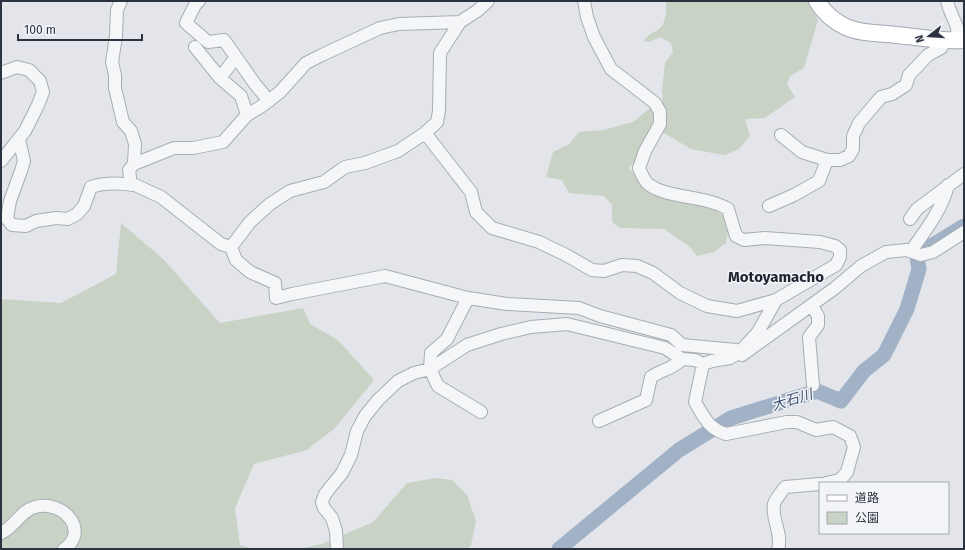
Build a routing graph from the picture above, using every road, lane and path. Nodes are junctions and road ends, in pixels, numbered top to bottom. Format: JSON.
{"nodes":[{"id":1,"x":121,"y":1,"type":"edge"},
{"id":2,"x":199,"y":1,"type":"edge"},
{"id":3,"x":488,"y":1,"type":"edge"},
{"id":4,"x":584,"y":1,"type":"edge"},
{"id":5,"x":817,"y":1,"type":"edge"},
{"id":6,"x":947,"y":1,"type":"edge"},
{"id":7,"x":460,"y":22,"type":"junction"},
{"id":8,"x":955,"y":40,"type":"edge"},
{"id":9,"x":195,"y":47,"type":"dead end"},
{"id":10,"x":236,"y":57,"type":"junction"},
{"id":11,"x":1,"y":73,"type":"edge"},
{"id":12,"x":220,"y":78,"type":"junction"},
{"id":13,"x":269,"y":101,"type":"junction"},
{"id":14,"x":247,"y":115,"type":"junction"},
{"id":15,"x":425,"y":132,"type":"junction"},
{"id":16,"x":780,"y":135,"type":"dead end"},
{"id":17,"x":19,"y":138,"type":"junction"},
{"id":18,"x":827,"y":160,"type":"junction"},
{"id":19,"x":1,"y":161,"type":"edge"},
{"id":20,"x":134,"y":164,"type":"junction"},
{"id":21,"x":964,"y":174,"type":"edge"},
{"id":22,"x":130,"y":185,"type":"junction"},
{"id":23,"x":948,"y":186,"type":"junction"},
{"id":24,"x":768,"y":206,"type":"dead end"},
{"id":25,"x":910,"y":219,"type":"dead end"},
{"id":26,"x":964,"y":232,"type":"edge"},
{"id":27,"x":231,"y":247,"type":"junction"},
{"id":28,"x":911,"y":251,"type":"junction"},
{"id":29,"x":468,"y":298,"type":"junction"},
{"id":30,"x":776,"y":300,"type":"junction"},
{"id":31,"x":812,"y":306,"type":"junction"},
{"id":32,"x":739,"y":353,"type":"junction"},
{"id":33,"x":682,"y":359,"type":"junction"},
{"id":34,"x":703,"y":364,"type":"junction"},
{"id":35,"x":430,"y":368,"type":"junction"},
{"id":36,"x":813,"y":385,"type":"dead end"},
{"id":37,"x":481,"y":412,"type":"dead end"},
{"id":38,"x":599,"y":421,"type":"dead end"},
{"id":39,"x":831,"y":482,"type":"edge"},
{"id":40,"x":819,"y":484,"type":"edge"},
{"id":41,"x":1,"y":533,"type":"edge"},
{"id":42,"x":64,"y":549,"type":"edge"},
{"id":43,"x":337,"y":549,"type":"edge"},
{"id":44,"x":778,"y":549,"type":"edge"}],
"edges":[{"from":1,"to":20,"type":"street"},
{"from":2,"to":10,"type":"street"},
{"from":3,"to":7,"type":"street"},
{"from":4,"to":30,"type":"street"},
{"from":5,"to":8,"type":"main road"},
{"from":6,"to":8,"type":"street"},
{"from":7,"to":13,"type":"street"},
{"from":7,"to":15,"type":"street"},
{"from":8,"to":18,"type":"street"},
{"from":9,"to":12,"type":"street"},
{"from":10,"to":12,"type":"street"},
{"from":10,"to":13,"type":"street"},
{"from":11,"to":17,"type":"street"},
{"from":12,"to":14,"type":"street"},
{"from":13,"to":14,"type":"street"},
{"from":14,"to":20,"type":"street"},
{"from":15,"to":27,"type":"street"},
{"from":15,"to":30,"type":"street"},
{"from":16,"to":18,"type":"street"},
{"from":17,"to":19,"type":"street"},
{"from":17,"to":22,"type":"street"},
{"from":18,"to":24,"type":"street"},
{"from":20,"to":22,"type":"street"},
{"from":21,"to":23,"type":"street"},
{"from":22,"to":27,"type":"street"},
{"from":23,"to":25,"type":"street"},
{"from":23,"to":28,"type":"street"},
{"from":26,"to":28,"type":"street"},
{"from":27,"to":29,"type":"street"},
{"from":28,"to":31,"type":"street"},
{"from":29,"to":32,"type":"street"},
{"from":29,"to":35,"type":"street"},
{"from":30,"to":32,"type":"street"},
{"from":31,"to":32,"type":"street"},
{"from":31,"to":36,"type":"street"},
{"from":32,"to":34,"type":"street"},
{"from":33,"to":34,"type":"street"},
{"from":33,"to":35,"type":"street"},
{"from":33,"to":38,"type":"street"},
{"from":34,"to":39,"type":"street"},
{"from":35,"to":37,"type":"street"},
{"from":35,"to":43,"type":"street"},
{"from":40,"to":44,"type":"street"},
{"from":41,"to":42,"type":"street"}]}
